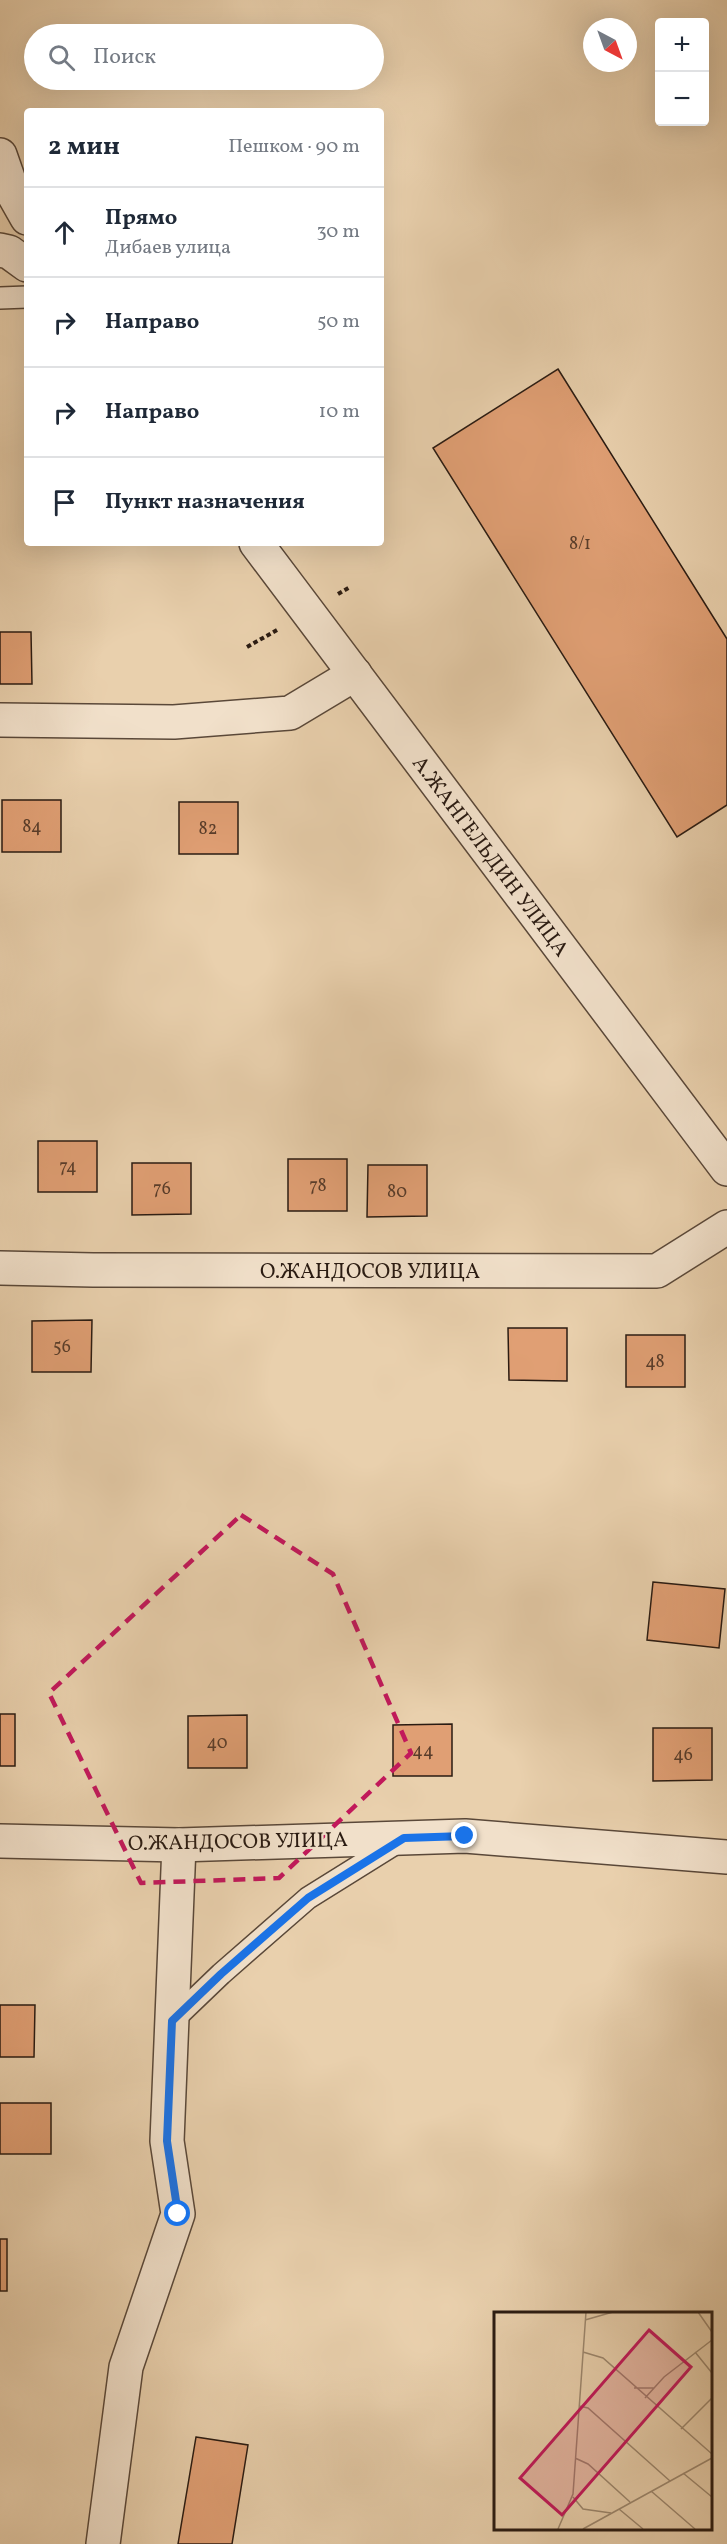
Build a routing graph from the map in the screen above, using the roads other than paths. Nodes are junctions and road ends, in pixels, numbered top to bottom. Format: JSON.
{"nodes":[{"id":1,"x":0,"y":155,"type":"edge"},
{"id":2,"x":24,"y":213,"type":"edge"},
{"id":3,"x":0,"y":249,"type":"edge"},
{"id":4,"x":24,"y":263,"type":"edge"},
{"id":5,"x":0,"y":297,"type":"edge"},
{"id":6,"x":24,"y":297,"type":"edge"},
{"id":7,"x":258,"y":546,"type":"edge"},
{"id":8,"x":355,"y":674,"type":"junction"},
{"id":9,"x":0,"y":720,"type":"edge"},
{"id":10,"x":727,"y":1169,"type":"edge"},
{"id":11,"x":727,"y":1227,"type":"edge"},
{"id":12,"x":0,"y":1268,"type":"edge"},
{"id":13,"x":404,"y":1838,"type":"junction"},
{"id":14,"x":0,"y":1841,"type":"edge"},
{"id":15,"x":179,"y":1845,"type":"junction"},
{"id":16,"x":727,"y":1857,"type":"edge"},
{"id":17,"x":172,"y":2021,"type":"junction"},
{"id":18,"x":103,"y":2544,"type":"edge"}],
"edges":[{"from":1,"to":2,"type":"street"},
{"from":3,"to":4,"type":"street"},
{"from":5,"to":6,"type":"lane"},
{"from":7,"to":8,"type":"street","name":"А.ЖАНГЕЛЬДИН УЛИЦА"},
{"from":8,"to":9,"type":"street"},
{"from":8,"to":10,"type":"street","name":"А.ЖАНГЕЛЬДИН УЛИЦА"},
{"from":11,"to":12,"type":"street","name":"О.ЖАНДОСОВ УЛИЦА"},
{"from":13,"to":15,"type":"street","name":"О.ЖАНДОСОВ УЛИЦА"},
{"from":13,"to":16,"type":"street","name":"О.ЖАНДОСОВ УЛИЦА"},
{"from":13,"to":17,"type":"lane"},
{"from":14,"to":15,"type":"street","name":"О.ЖАНДОСОВ УЛИЦА"},
{"from":15,"to":17,"type":"street"},
{"from":17,"to":18,"type":"street"}]}
